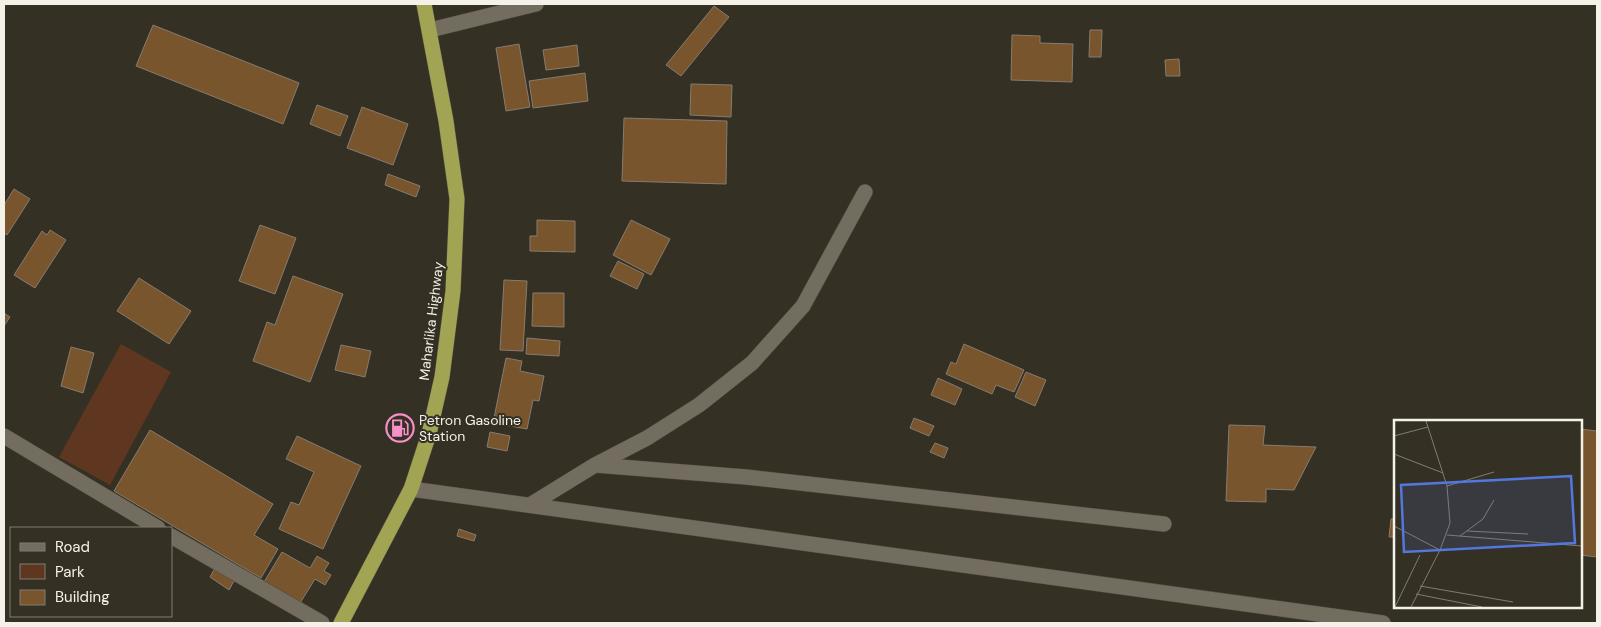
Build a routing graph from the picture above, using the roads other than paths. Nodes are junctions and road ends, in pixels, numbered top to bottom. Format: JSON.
{"nodes":[{"id":1,"x":424,"y":4,"type":"edge"},
{"id":2,"x":536,"y":4,"type":"edge"},
{"id":3,"x":430,"y":30,"type":"junction"},
{"id":4,"x":865,"y":192,"type":"dead end"},
{"id":5,"x":4,"y":436,"type":"edge"},
{"id":6,"x":595,"y":464,"type":"junction"},
{"id":7,"x":411,"y":489,"type":"junction"},
{"id":8,"x":530,"y":506,"type":"junction"},
{"id":9,"x":1164,"y":524,"type":"dead end"},
{"id":10,"x":156,"y":527,"type":"edge"},
{"id":11,"x":172,"y":537,"type":"edge"},
{"id":12,"x":322,"y":623,"type":"edge"},
{"id":13,"x":341,"y":623,"type":"edge"},
{"id":14,"x":1383,"y":623,"type":"edge"}],
"edges":[{"from":1,"to":3,"type":"highway","name":"Maharlika Highway"},
{"from":2,"to":3,"type":"street"},
{"from":3,"to":7,"type":"highway","name":"Maharlika Highway"},
{"from":4,"to":6,"type":"street"},
{"from":5,"to":10,"type":"street"},
{"from":6,"to":8,"type":"street"},
{"from":6,"to":9,"type":"street"},
{"from":7,"to":8,"type":"street"},
{"from":7,"to":13,"type":"highway","name":"Maharlika Highway"},
{"from":8,"to":14,"type":"street"},
{"from":11,"to":12,"type":"street"}]}
